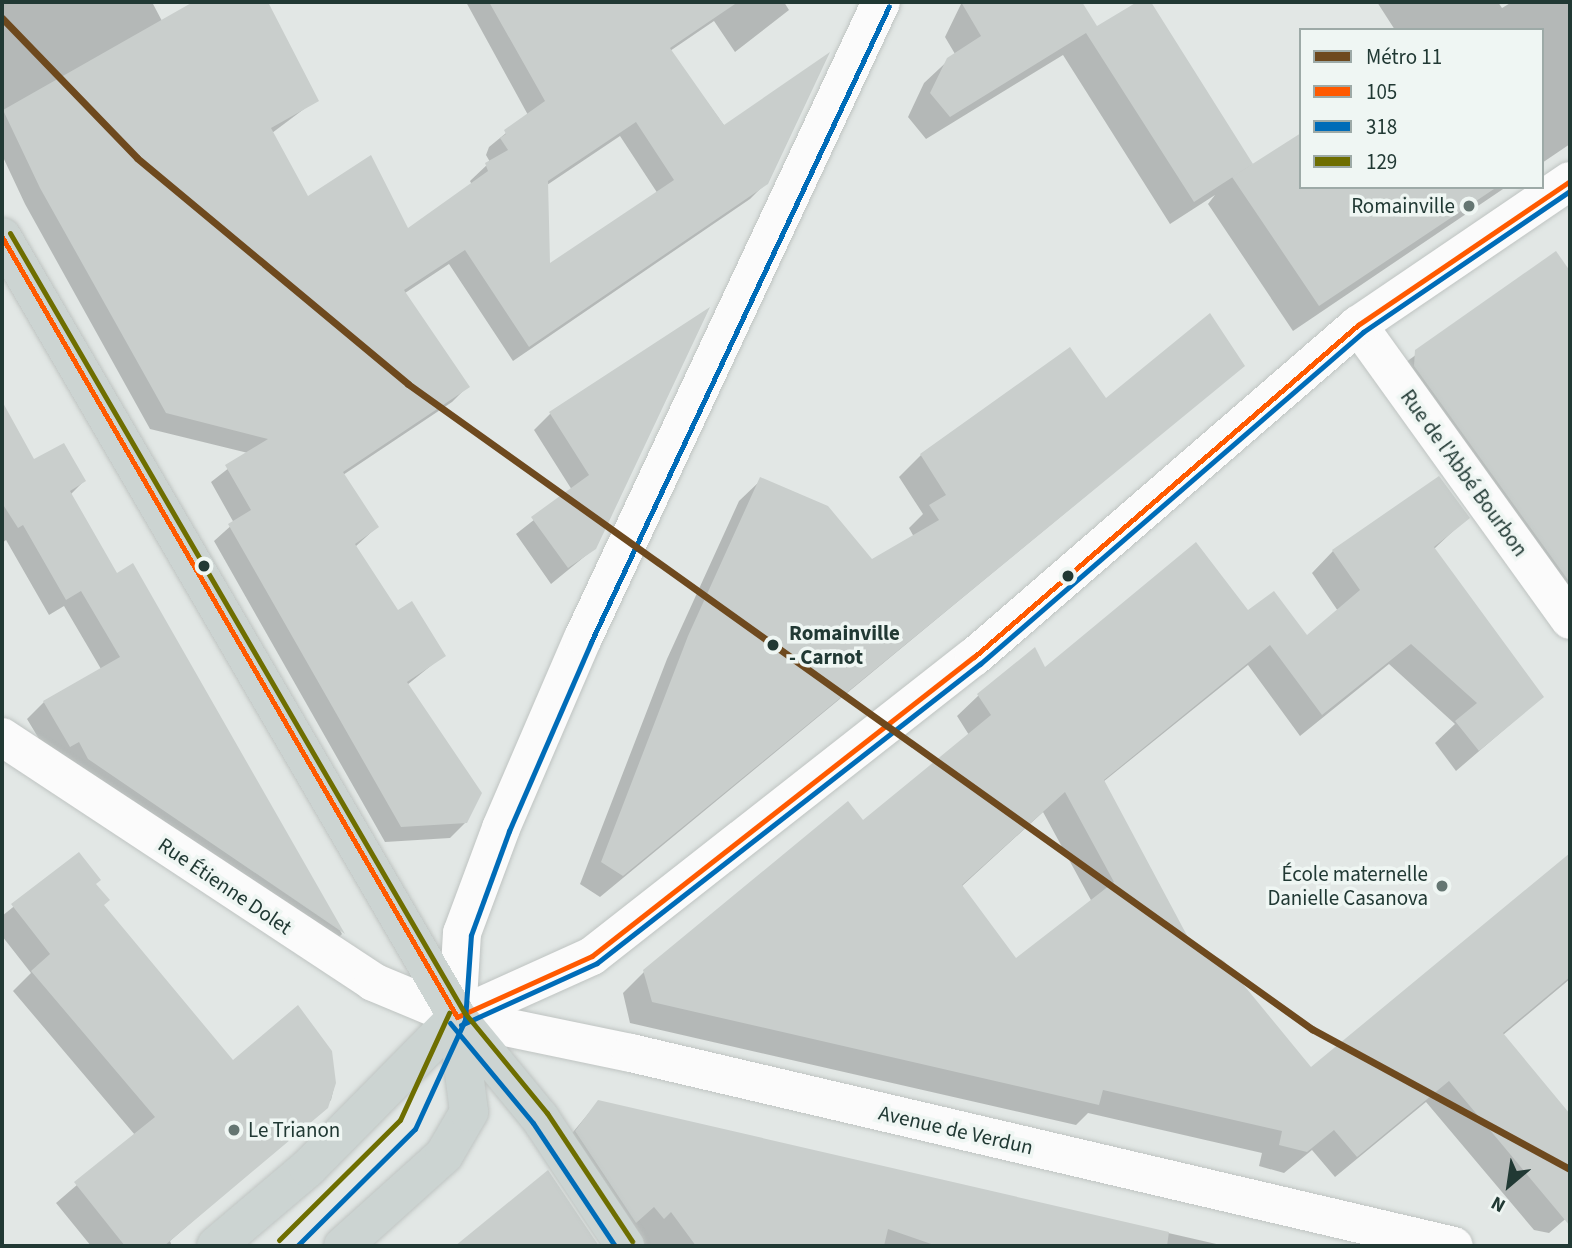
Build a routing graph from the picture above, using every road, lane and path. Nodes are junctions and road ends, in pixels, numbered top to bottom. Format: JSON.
{"nodes":[{"id":1,"x":881,"y":2,"type":"edge"},
{"id":2,"x":1570,"y":181,"type":"edge"},
{"id":3,"x":2,"y":237,"type":"edge"},
{"id":4,"x":1358,"y":325,"type":"junction"},
{"id":5,"x":1570,"y":620,"type":"edge"},
{"id":6,"x":2,"y":737,"type":"edge"},
{"id":7,"x":457,"y":1017,"type":"junction"},
{"id":8,"x":216,"y":1246,"type":"edge"},
{"id":9,"x":342,"y":1246,"type":"edge"},
{"id":10,"x":625,"y":1246,"type":"edge"},
{"id":11,"x":1454,"y":1246,"type":"edge"}],
"edges":[{"from":1,"to":7,"type":"street"},
{"from":2,"to":4,"type":"street"},
{"from":3,"to":7,"type":"main road"},
{"from":4,"to":5,"type":"street","name":"Rue de l'Abbé Bourbon"},
{"from":4,"to":7,"type":"street"},
{"from":6,"to":7,"type":"street","name":"Rue Étienne Dolet"},
{"from":7,"to":8,"type":"main road"},
{"from":7,"to":9,"type":"main road"},
{"from":7,"to":10,"type":"main road"},
{"from":7,"to":11,"type":"street","name":"Avenue de Verdun"}]}
